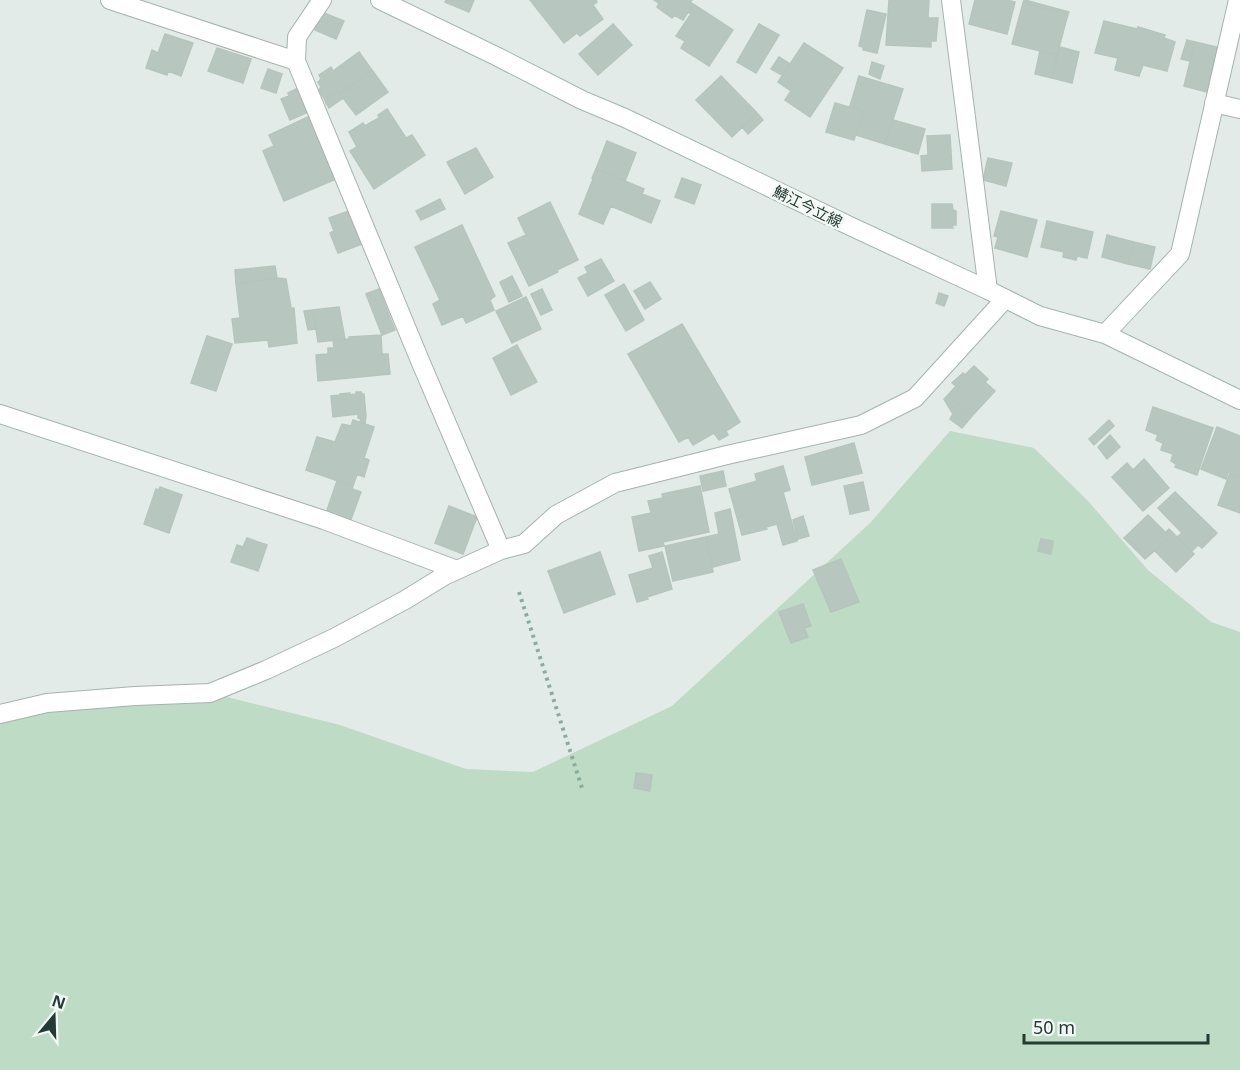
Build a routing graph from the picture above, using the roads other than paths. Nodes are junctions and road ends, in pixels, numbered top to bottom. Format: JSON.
{"nodes":[{"id":1,"x":110,"y":0,"type":"edge"},
{"id":2,"x":322,"y":0,"type":"edge"},
{"id":3,"x":380,"y":0,"type":"edge"},
{"id":4,"x":951,"y":0,"type":"edge"},
{"id":5,"x":1238,"y":0,"type":"edge"},
{"id":6,"x":296,"y":61,"type":"junction"},
{"id":7,"x":1214,"y":103,"type":"junction"},
{"id":8,"x":1240,"y":109,"type":"edge"},
{"id":9,"x":988,"y":290,"type":"junction"},
{"id":10,"x":1005,"y":299,"type":"junction"},
{"id":11,"x":1105,"y":334,"type":"junction"},
{"id":12,"x":1240,"y":400,"type":"edge"},
{"id":13,"x":0,"y":414,"type":"edge"},
{"id":14,"x":501,"y":550,"type":"junction"},
{"id":15,"x":457,"y":570,"type":"junction"},
{"id":16,"x":0,"y":714,"type":"edge"}],
"edges":[{"from":1,"to":6,"type":"street"},
{"from":2,"to":6,"type":"street"},
{"from":3,"to":9,"type":"street","name":"鯖江今立線"},
{"from":4,"to":9,"type":"street"},
{"from":5,"to":7,"type":"street"},
{"from":6,"to":14,"type":"street"},
{"from":7,"to":8,"type":"street"},
{"from":7,"to":11,"type":"street"},
{"from":9,"to":10,"type":"street","name":"鯖江今立線"},
{"from":10,"to":11,"type":"street","name":"鯖江今立線"},
{"from":10,"to":14,"type":"street"},
{"from":11,"to":12,"type":"street","name":"鯖江今立線"},
{"from":13,"to":15,"type":"street"},
{"from":14,"to":15,"type":"street"},
{"from":15,"to":16,"type":"street"}]}
